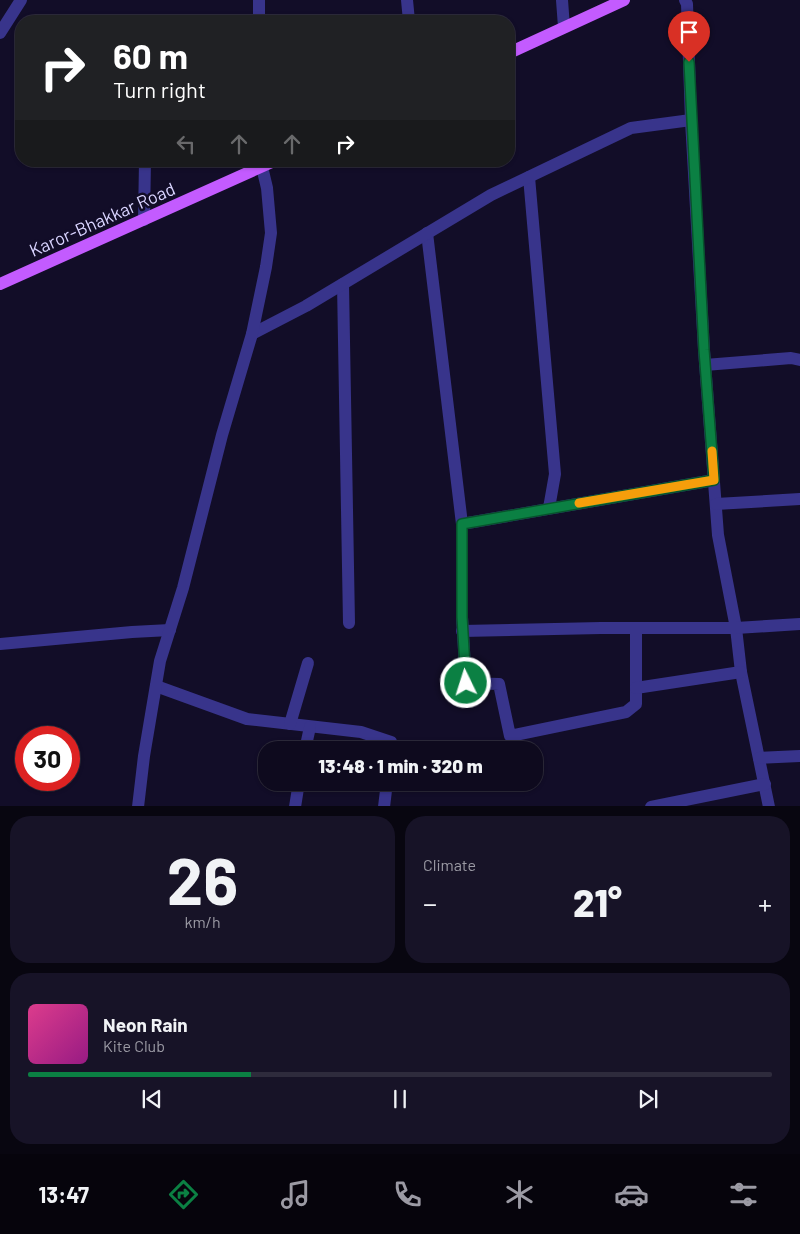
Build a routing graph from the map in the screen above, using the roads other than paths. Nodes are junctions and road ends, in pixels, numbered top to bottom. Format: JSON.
{"nodes":[{"id":1,"x":21,"y":0,"type":"edge"},
{"id":2,"x":259,"y":0,"type":"edge"},
{"id":3,"x":407,"y":0,"type":"edge"},
{"id":4,"x":562,"y":0,"type":"edge"},
{"id":5,"x":624,"y":0,"type":"edge"},
{"id":6,"x":685,"y":0,"type":"edge"},
{"id":7,"x":259,"y":15,"type":"edge"},
{"id":8,"x":408,"y":15,"type":"edge"},
{"id":9,"x":564,"y":27,"type":"junction"},
{"id":10,"x":0,"y":32,"type":"edge"},
{"id":11,"x":515,"y":50,"type":"edge"},
{"id":12,"x":691,"y":120,"type":"junction"},
{"id":13,"x":145,"y":167,"type":"edge"},
{"id":14,"x":257,"y":167,"type":"edge"},
{"id":15,"x":266,"y":167,"type":"edge"},
{"id":16,"x":529,"y":177,"type":"junction"},
{"id":17,"x":144,"y":220,"type":"junction"},
{"id":18,"x":427,"y":233,"type":"junction"},
{"id":19,"x":0,"y":284,"type":"edge"},
{"id":20,"x":342,"y":284,"type":"junction"},
{"id":21,"x":252,"y":334,"type":"junction"},
{"id":22,"x":800,"y":360,"type":"edge"},
{"id":23,"x":705,"y":365,"type":"junction"},
{"id":24,"x":714,"y":480,"type":"junction"},
{"id":25,"x":800,"y":499,"type":"edge"},
{"id":26,"x":716,"y":504,"type":"junction"},
{"id":27,"x":549,"y":508,"type":"junction"},
{"id":28,"x":462,"y":524,"type":"junction"},
{"id":29,"x":349,"y":623,"type":"dead end"},
{"id":30,"x":800,"y":624,"type":"edge"},
{"id":31,"x":736,"y":628,"type":"junction"},
{"id":32,"x":636,"y":629,"type":"junction"},
{"id":33,"x":170,"y":630,"type":"junction"},
{"id":34,"x":462,"y":631,"type":"junction"},
{"id":35,"x":0,"y":644,"type":"edge"},
{"id":36,"x":308,"y":663,"type":"dead end"},
{"id":37,"x":741,"y":672,"type":"junction"},
{"id":38,"x":156,"y":686,"type":"junction"},
{"id":39,"x":636,"y":688,"type":"junction"},
{"id":40,"x":290,"y":724,"type":"junction"},
{"id":41,"x":310,"y":727,"type":"junction"},
{"id":42,"x":307,"y":741,"type":"edge"},
{"id":43,"x":388,"y":741,"type":"edge"},
{"id":44,"x":800,"y":756,"type":"edge"},
{"id":45,"x":759,"y":758,"type":"junction"},
{"id":46,"x":765,"y":784,"type":"junction"},
{"id":47,"x":298,"y":791,"type":"edge"},
{"id":48,"x":386,"y":791,"type":"edge"},
{"id":49,"x":676,"y":804,"type":"edge"},
{"id":50,"x":138,"y":806,"type":"edge"},
{"id":51,"x":295,"y":806,"type":"edge"},
{"id":52,"x":384,"y":806,"type":"edge"},
{"id":53,"x":651,"y":806,"type":"edge"},
{"id":54,"x":769,"y":806,"type":"edge"}],
"edges":[{"from":1,"to":10,"type":"street"},
{"from":2,"to":7,"type":"street"},
{"from":3,"to":8,"type":"street"},
{"from":4,"to":9,"type":"street"},
{"from":5,"to":9,"type":"main road"},
{"from":6,"to":12,"type":"street"},
{"from":9,"to":11,"type":"main road"},
{"from":12,"to":16,"type":"street"},
{"from":12,"to":23,"type":"street"},
{"from":13,"to":17,"type":"street"},
{"from":14,"to":17,"type":"main road","name":"Karor-Bhakkar Road"},
{"from":15,"to":21,"type":"street"},
{"from":16,"to":18,"type":"street"},
{"from":16,"to":27,"type":"street"},
{"from":17,"to":19,"type":"main road","name":"Karor-Bhakkar Road"},
{"from":18,"to":20,"type":"street"},
{"from":18,"to":28,"type":"street"},
{"from":20,"to":21,"type":"street"},
{"from":20,"to":29,"type":"street"},
{"from":21,"to":33,"type":"street"},
{"from":22,"to":23,"type":"street"},
{"from":23,"to":24,"type":"street"},
{"from":24,"to":26,"type":"street"},
{"from":24,"to":27,"type":"street"},
{"from":25,"to":26,"type":"street"},
{"from":26,"to":31,"type":"street"},
{"from":27,"to":28,"type":"street"},
{"from":28,"to":34,"type":"street"},
{"from":30,"to":31,"type":"street"},
{"from":31,"to":32,"type":"street"},
{"from":31,"to":37,"type":"street"},
{"from":32,"to":34,"type":"street"},
{"from":32,"to":39,"type":"street"},
{"from":33,"to":35,"type":"street"},
{"from":33,"to":38,"type":"street"},
{"from":34,"to":39,"type":"street"},
{"from":36,"to":40,"type":"street"},
{"from":37,"to":39,"type":"street"},
{"from":37,"to":45,"type":"street"},
{"from":38,"to":40,"type":"street"},
{"from":38,"to":50,"type":"street"},
{"from":40,"to":41,"type":"street"},
{"from":41,"to":42,"type":"street"},
{"from":41,"to":43,"type":"street"},
{"from":44,"to":45,"type":"street"},
{"from":45,"to":46,"type":"street"},
{"from":46,"to":49,"type":"street"},
{"from":46,"to":54,"type":"street"},
{"from":47,"to":51,"type":"street"},
{"from":48,"to":52,"type":"street"},
{"from":49,"to":53,"type":"street"}]}
